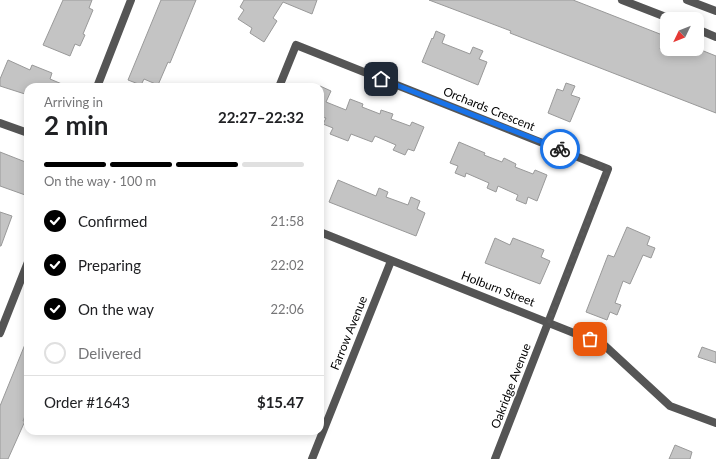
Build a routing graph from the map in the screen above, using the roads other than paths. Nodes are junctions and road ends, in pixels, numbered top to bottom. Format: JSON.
{"nodes":[{"id":1,"x":132,"y":0,"type":"edge"},
{"id":2,"x":622,"y":0,"type":"edge"},
{"id":3,"x":687,"y":0,"type":"edge"},
{"id":4,"x":716,"y":11,"type":"edge"},
{"id":5,"x":660,"y":15,"type":"edge"},
{"id":6,"x":704,"y":32,"type":"edge"},
{"id":7,"x":716,"y":37,"type":"edge"},
{"id":8,"x":99,"y":83,"type":"edge"},
{"id":9,"x":281,"y":83,"type":"edge"},
{"id":10,"x":0,"y":123,"type":"edge"},
{"id":11,"x":24,"y":132,"type":"edge"},
{"id":12,"x":324,"y":234,"type":"edge"},
{"id":13,"x":391,"y":261,"type":"junction"},
{"id":14,"x":24,"y":272,"type":"edge"},
{"id":15,"x":549,"y":322,"type":"junction"},
{"id":16,"x":0,"y":333,"type":"edge"},
{"id":17,"x":716,"y":423,"type":"edge"},
{"id":18,"x":324,"y":429,"type":"edge"},
{"id":19,"x":322,"y":435,"type":"edge"},
{"id":20,"x":312,"y":459,"type":"edge"},
{"id":21,"x":495,"y":459,"type":"edge"}],
"edges":[{"from":1,"to":8,"type":"street"},
{"from":2,"to":5,"type":"street"},
{"from":3,"to":4,"type":"street"},
{"from":6,"to":7,"type":"street"},
{"from":9,"to":15,"type":"street","name":"Orchards Crescent"},
{"from":10,"to":11,"type":"street"},
{"from":12,"to":13,"type":"street","name":"Holburn Street"},
{"from":13,"to":15,"type":"street","name":"Holburn Street"},
{"from":13,"to":18,"type":"street","name":"Farrow Avenue"},
{"from":14,"to":16,"type":"street"},
{"from":15,"to":17,"type":"street","name":"Holburn Street"},
{"from":15,"to":21,"type":"street","name":"Oakridge Avenue"},
{"from":19,"to":20,"type":"street","name":"Farrow Avenue"}]}
